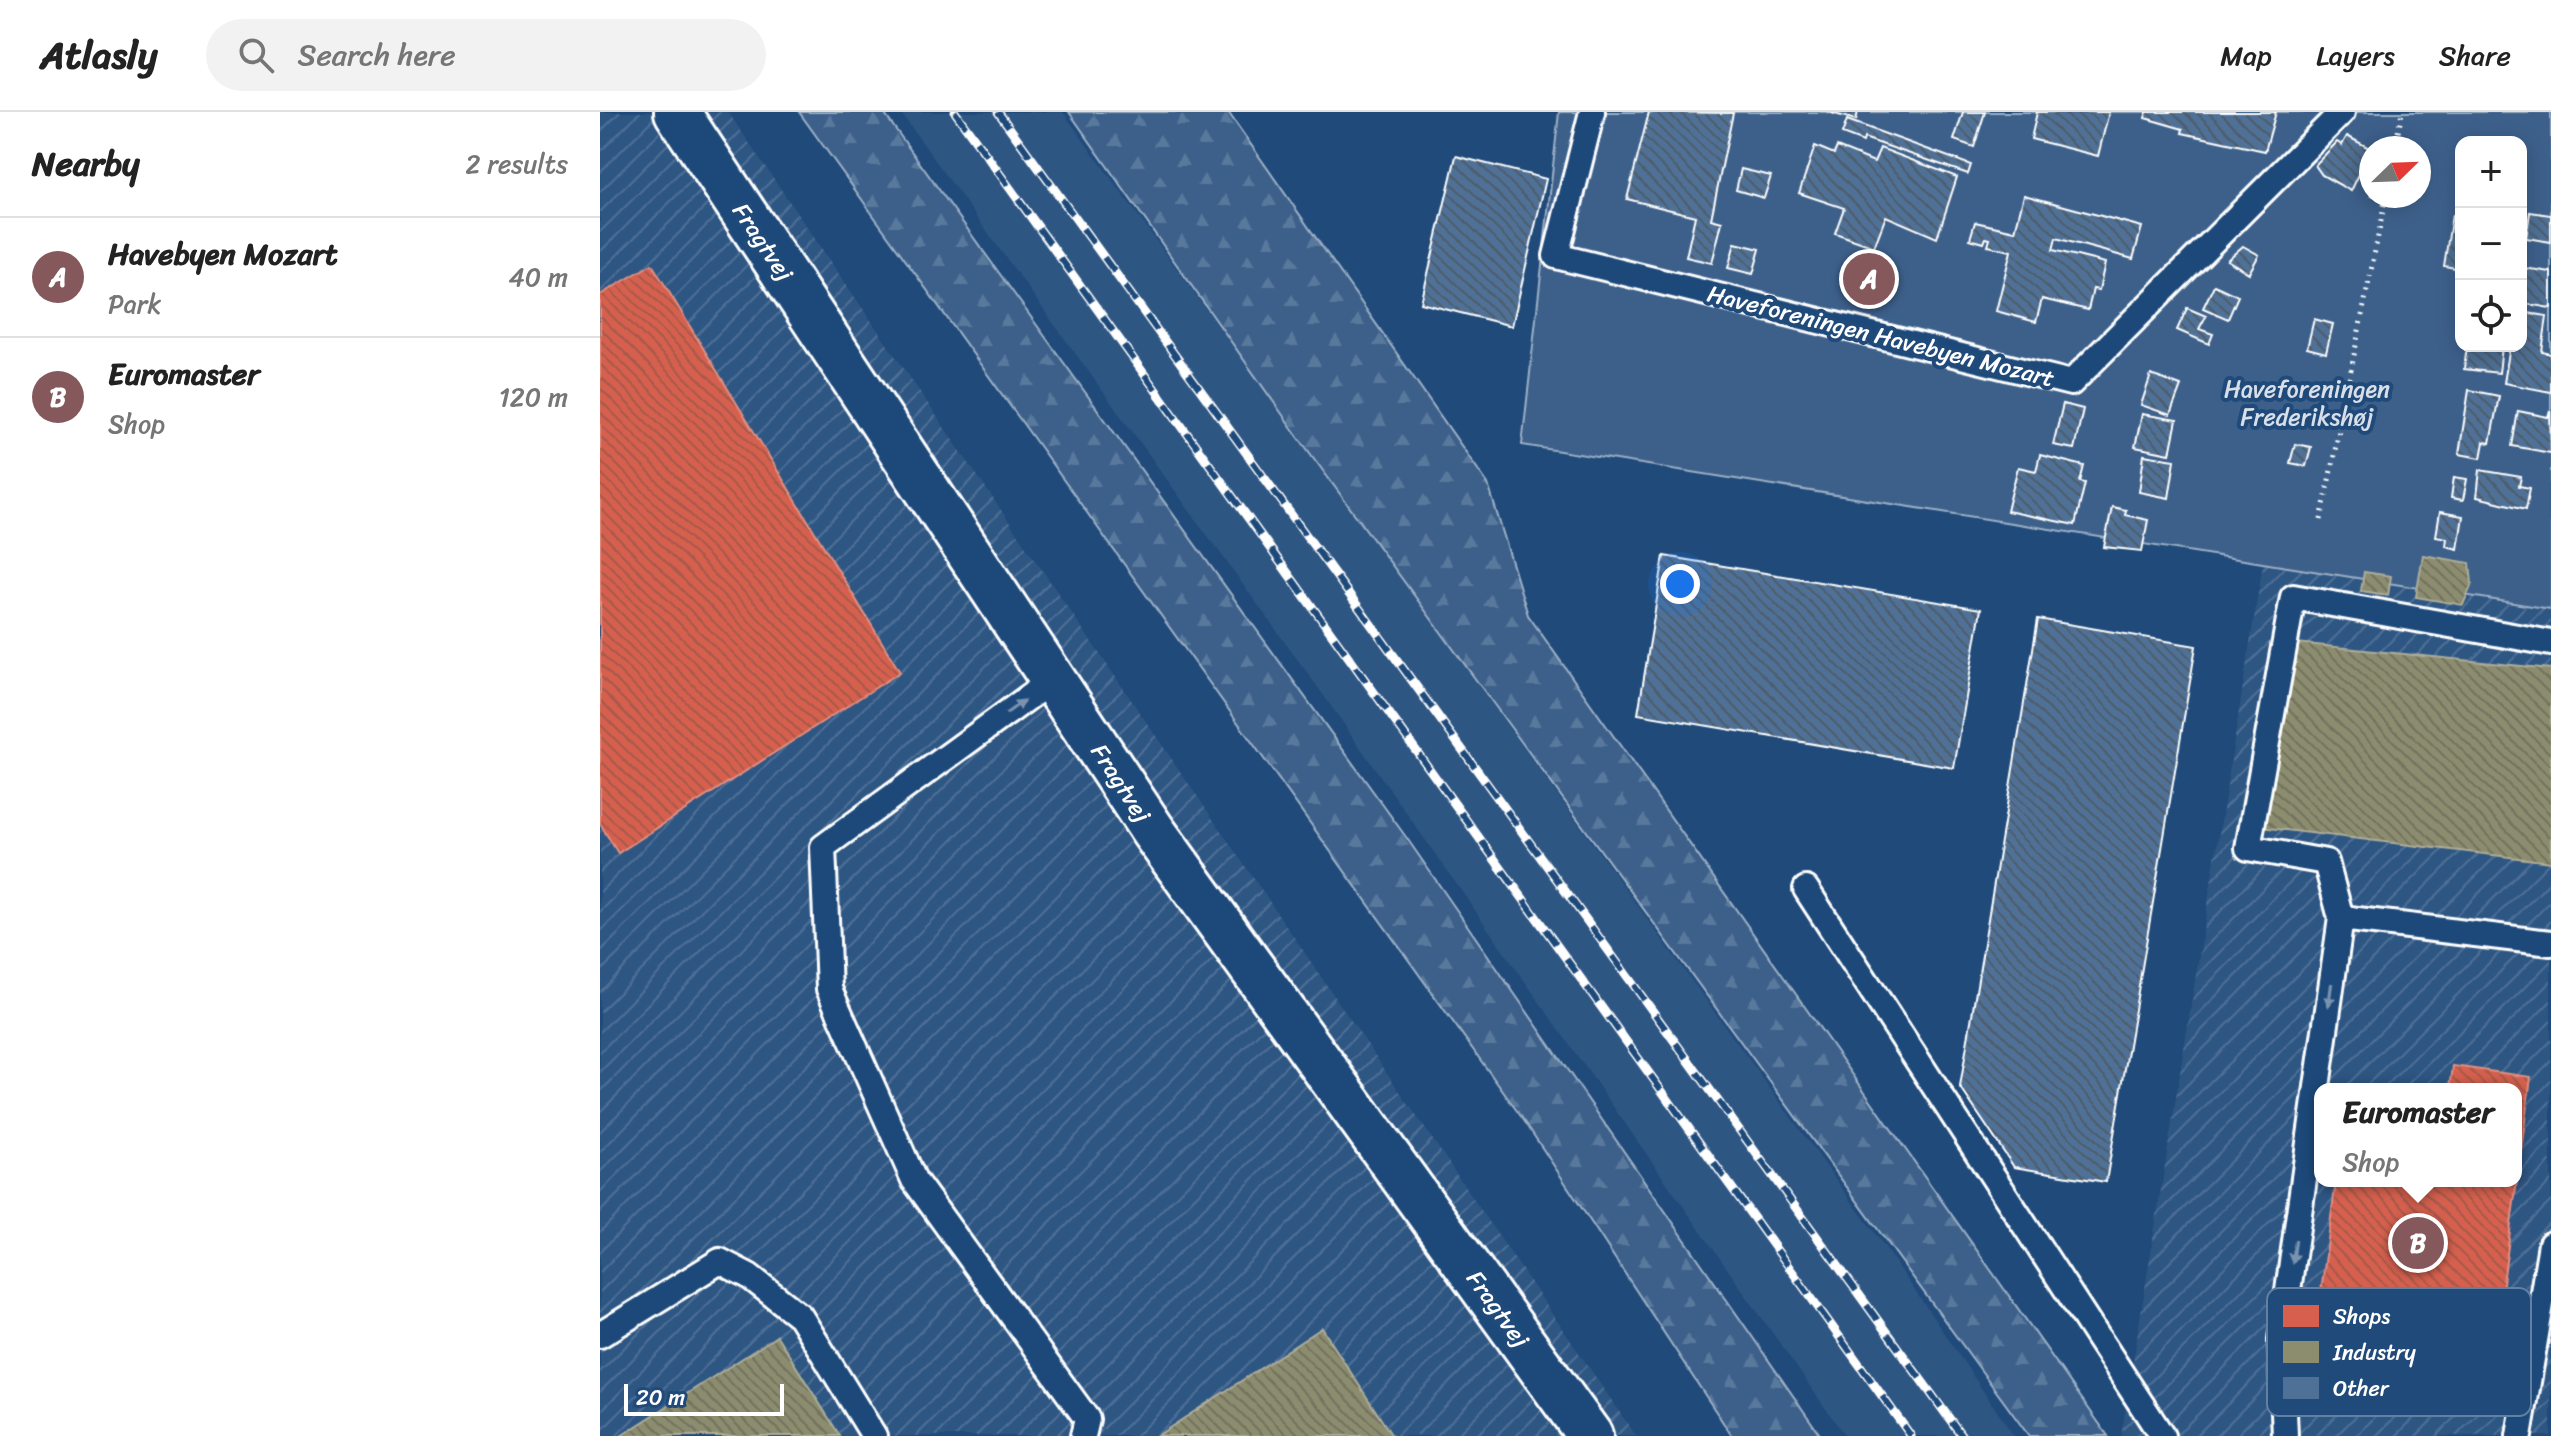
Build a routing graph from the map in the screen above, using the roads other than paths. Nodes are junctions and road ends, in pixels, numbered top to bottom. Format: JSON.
{"nodes":[{"id":1,"x":677,"y":112,"type":"edge"},
{"id":2,"x":1592,"y":112,"type":"edge"},
{"id":3,"x":2342,"y":112,"type":"edge"},
{"id":4,"x":2551,"y":643,"type":"edge"},
{"id":5,"x":1052,"y":680,"type":"junction"},
{"id":6,"x":1806,"y":889,"type":"dead end"},
{"id":7,"x":2341,"y":918,"type":"junction"},
{"id":8,"x":2551,"y":943,"type":"edge"},
{"id":9,"x":2318,"y":1083,"type":"edge"},
{"id":10,"x":2314,"y":1108,"type":"edge"},
{"id":11,"x":2551,"y":1244,"type":"edge"},
{"id":12,"x":2288,"y":1288,"type":"edge"},
{"id":13,"x":600,"y":1335,"type":"edge"},
{"id":14,"x":2531,"y":1364,"type":"edge"},
{"id":15,"x":2284,"y":1416,"type":"edge"},
{"id":16,"x":2522,"y":1416,"type":"edge"},
{"id":17,"x":874,"y":1436,"type":"edge"},
{"id":18,"x":1083,"y":1436,"type":"edge"},
{"id":19,"x":1590,"y":1436,"type":"edge"},
{"id":20,"x":2162,"y":1436,"type":"edge"},
{"id":21,"x":2285,"y":1436,"type":"edge"},
{"id":22,"x":2519,"y":1436,"type":"edge"}],
"edges":[{"from":1,"to":5,"type":"street","name":"Fragtvej"},
{"from":2,"to":3,"type":"lane","name":"Haveforeningen Havebyen Mozart"},
{"from":4,"to":7,"type":"lane"},
{"from":18,"to":5,"type":"lane","one_way":true},
{"from":5,"to":19,"type":"street","name":"Fragtvej"},
{"from":6,"to":20,"type":"lane"},
{"from":7,"to":8,"type":"lane"},
{"from":7,"to":9,"type":"lane","one_way":true},
{"from":10,"to":12,"type":"lane","one_way":true},
{"from":11,"to":14,"type":"lane"},
{"from":13,"to":17,"type":"lane"},
{"from":15,"to":21,"type":"lane","one_way":true},
{"from":16,"to":22,"type":"lane"}]}
